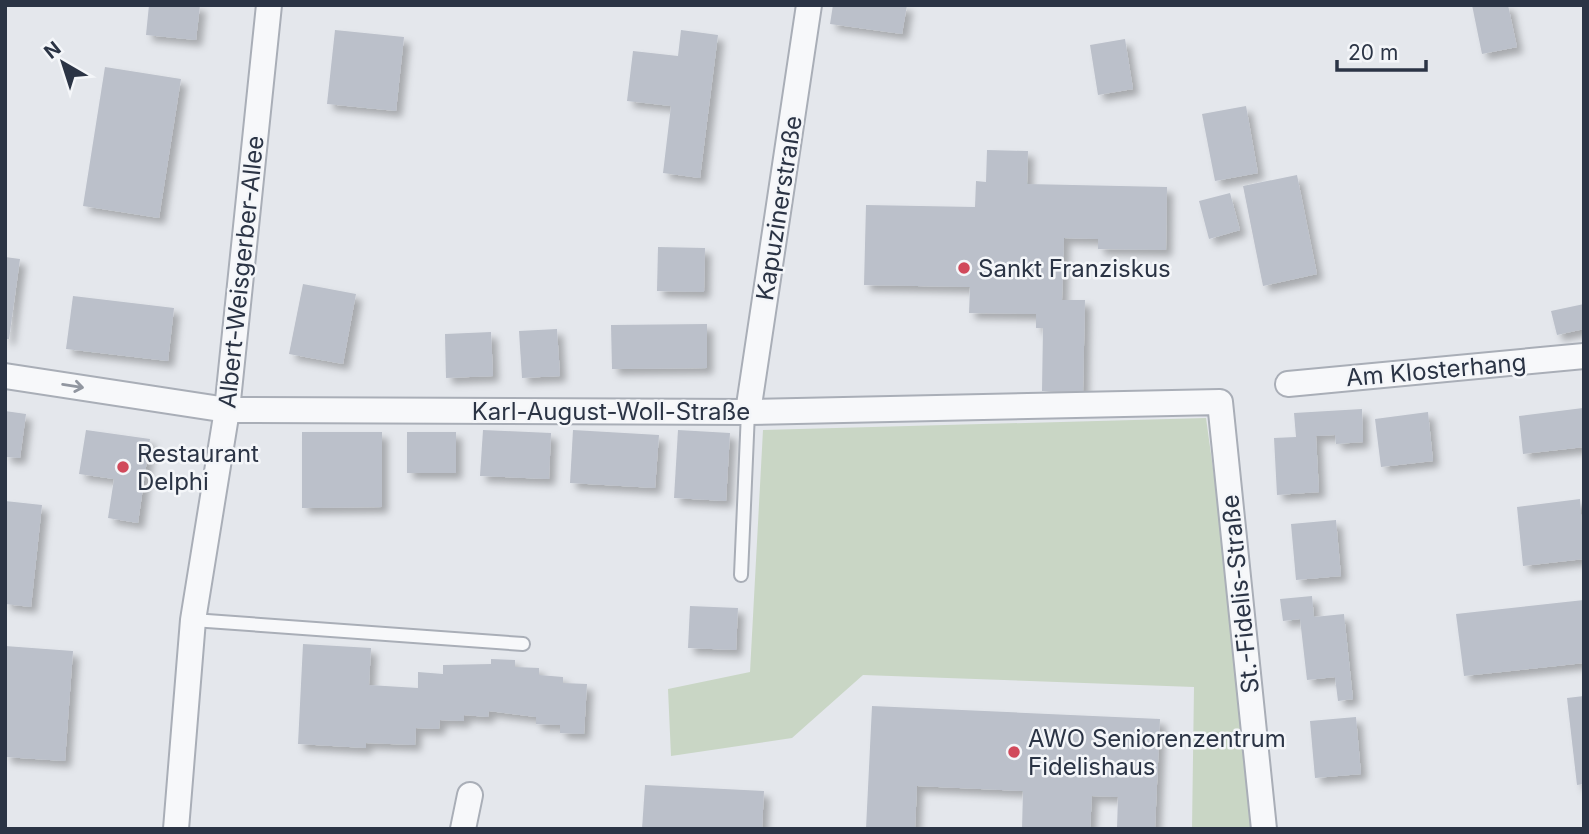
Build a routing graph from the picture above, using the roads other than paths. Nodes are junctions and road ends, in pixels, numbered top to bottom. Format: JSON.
{"nodes":[{"id":1,"x":269,"y":5,"type":"edge"},
{"id":2,"x":809,"y":5,"type":"edge"},
{"id":3,"x":1584,"y":356,"type":"edge"},
{"id":4,"x":5,"y":376,"type":"edge"},
{"id":5,"x":1288,"y":384,"type":"dead end"},
{"id":6,"x":1220,"y":402,"type":"joint"},
{"id":7,"x":227,"y":410,"type":"junction"},
{"id":8,"x":748,"y":412,"type":"junction"},
{"id":9,"x":741,"y":575,"type":"dead end"},
{"id":10,"x":193,"y":620,"type":"junction"},
{"id":11,"x":523,"y":643,"type":"dead end"},
{"id":12,"x":470,"y":795,"type":"dead end"},
{"id":13,"x":176,"y":829,"type":"edge"},
{"id":14,"x":463,"y":829,"type":"edge"},
{"id":15,"x":1264,"y":829,"type":"edge"}],
"edges":[{"from":1,"to":7,"type":"street","name":"Albert-Weisgerber-Allee"},
{"from":2,"to":8,"type":"street","name":"Kapuzinerstraße"},
{"from":3,"to":5,"type":"street","name":"Am Klosterhang"},
{"from":4,"to":7,"type":"street","name":"Karl-August-Woll-Straße","one_way":true},
{"from":6,"to":8,"type":"street","name":"Karl-August-Woll-Straße"},
{"from":6,"to":15,"type":"street","name":"St.-Fidelis-Straße"},
{"from":7,"to":8,"type":"street","name":"Karl-August-Woll-Straße"},
{"from":7,"to":10,"type":"street","name":"Albert-Weisgerber-Allee"},
{"from":8,"to":9,"type":"lane"},
{"from":10,"to":11,"type":"lane"},
{"from":10,"to":13,"type":"street","name":"Albert-Weisgerber-Allee"},
{"from":12,"to":14,"type":"street"}]}
